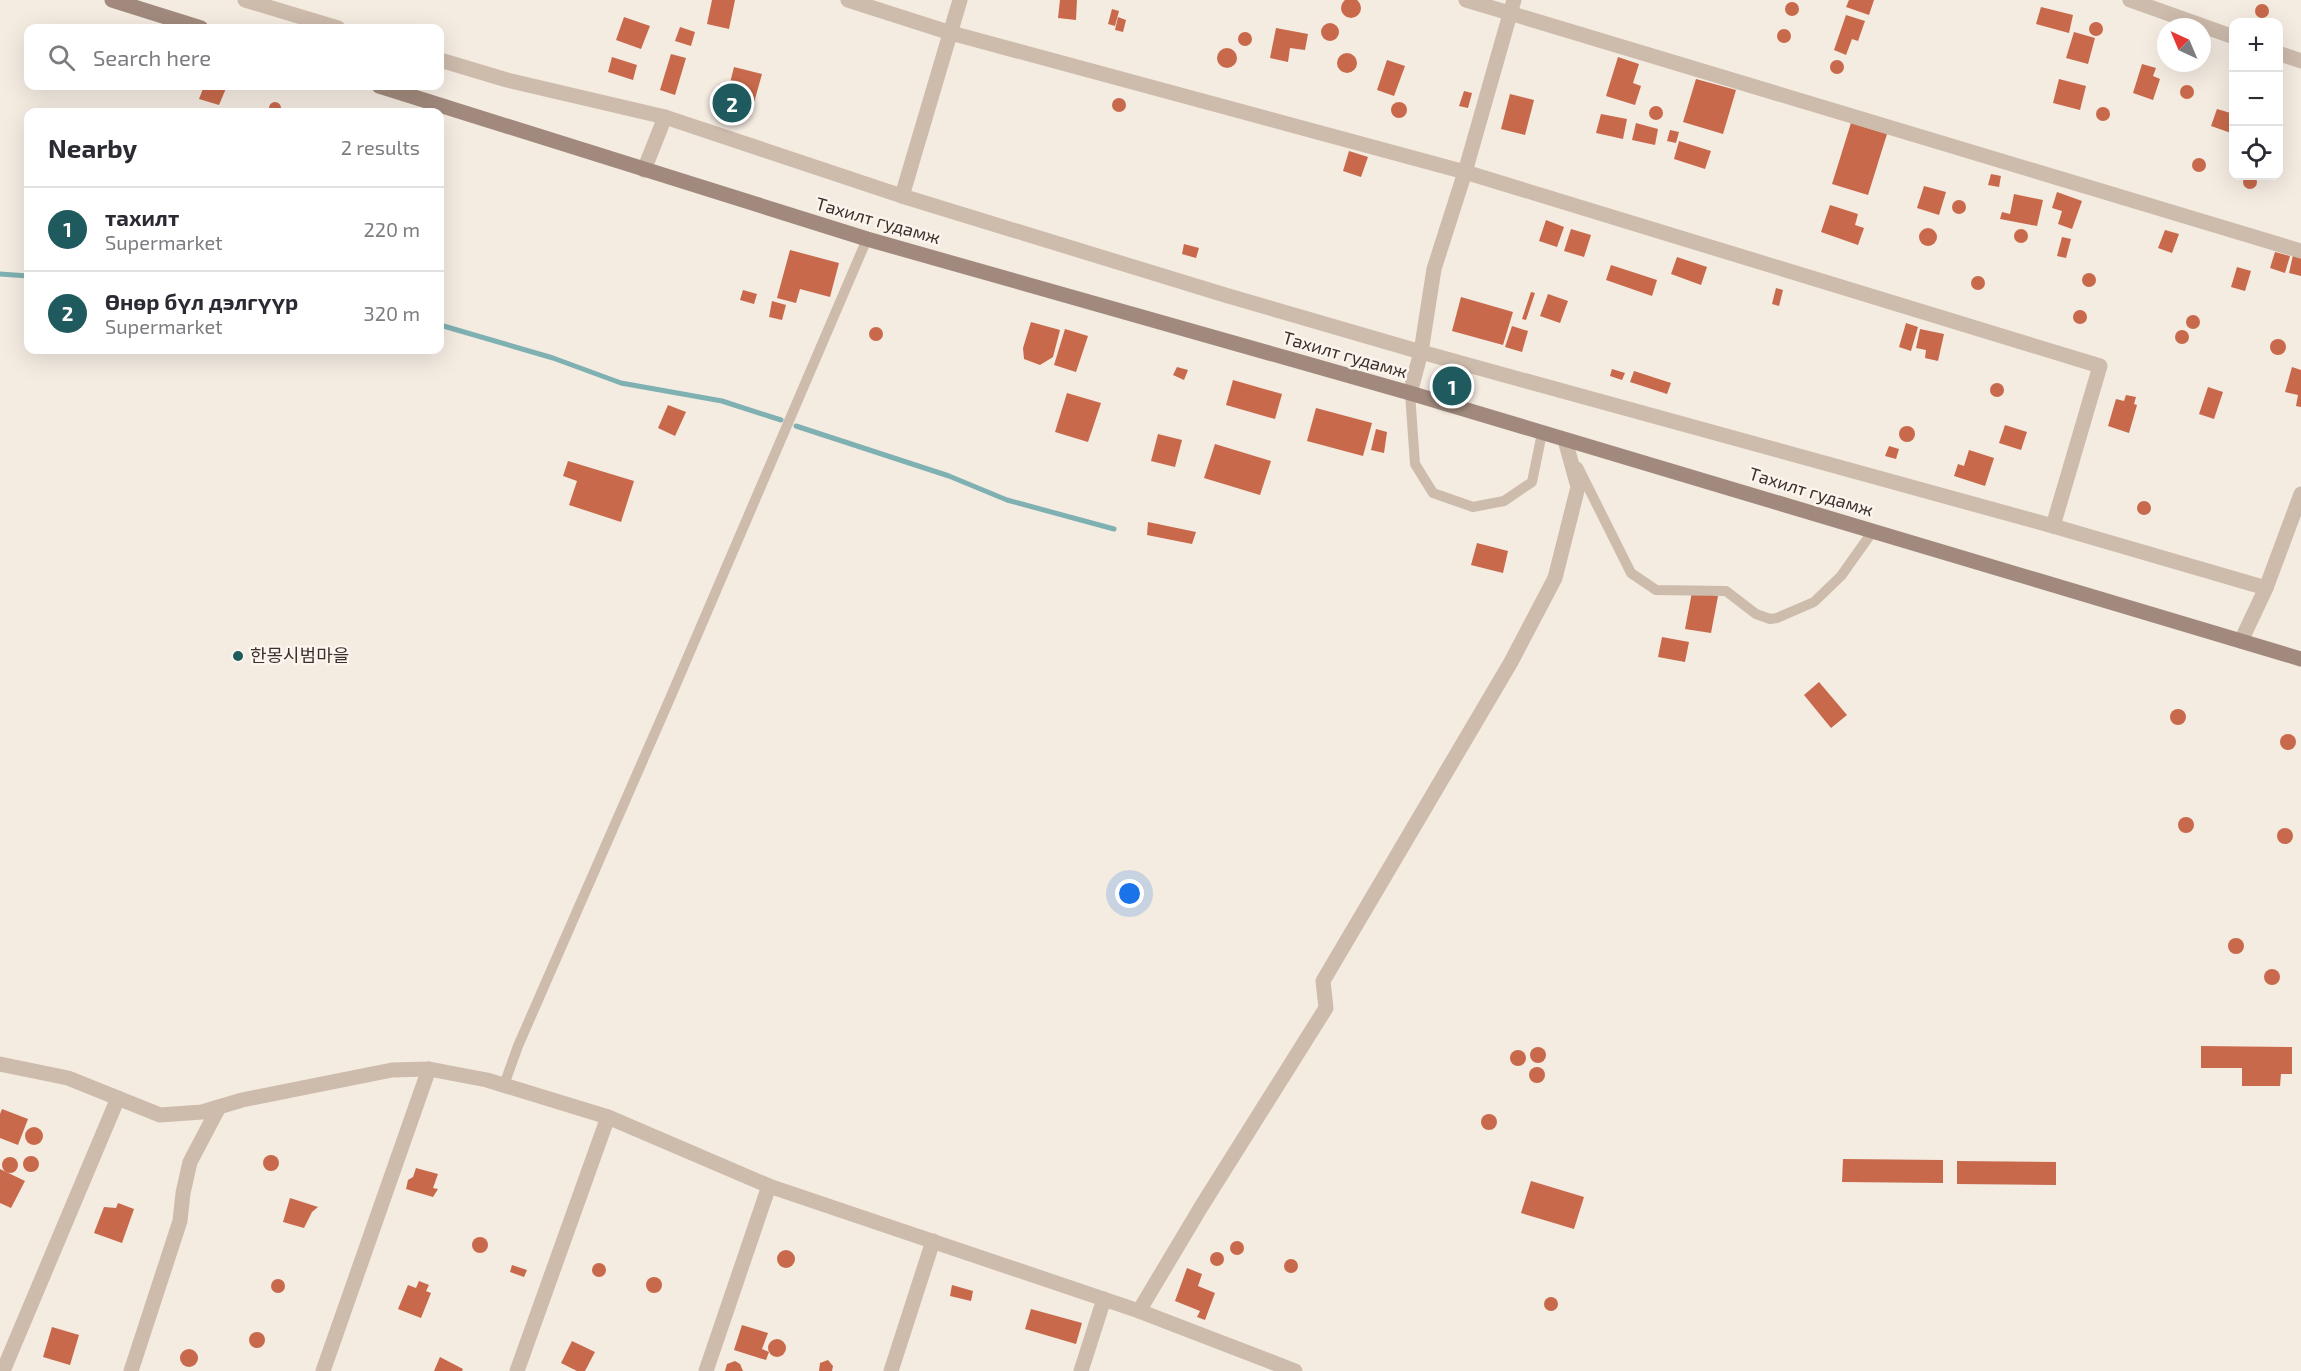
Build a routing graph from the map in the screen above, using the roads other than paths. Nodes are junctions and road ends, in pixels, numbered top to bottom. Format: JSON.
{"nodes":[{"id":1,"x":112,"y":0,"type":"edge"},
{"id":2,"x":245,"y":0,"type":"edge"},
{"id":3,"x":848,"y":0,"type":"edge"},
{"id":4,"x":960,"y":0,"type":"edge"},
{"id":5,"x":1466,"y":0,"type":"edge"},
{"id":6,"x":2130,"y":0,"type":"edge"},
{"id":7,"x":1512,"y":7,"type":"edge"},
{"id":8,"x":188,"y":24,"type":"edge"},
{"id":9,"x":325,"y":24,"type":"edge"},
{"id":10,"x":951,"y":33,"type":"junction"},
{"id":11,"x":2229,"y":35,"type":"edge"},
{"id":12,"x":2283,"y":55,"type":"edge"},
{"id":13,"x":444,"y":61,"type":"edge"},
{"id":14,"x":2301,"y":61,"type":"edge"},
{"id":15,"x":392,"y":90,"type":"edge"},
{"id":16,"x":665,"y":117,"type":"junction"},
{"id":17,"x":644,"y":170,"type":"junction"},
{"id":18,"x":1465,"y":172,"type":"junction"},
{"id":19,"x":902,"y":196,"type":"junction"},
{"id":20,"x":867,"y":239,"type":"junction"},
{"id":21,"x":2301,"y":250,"type":"edge"},
{"id":22,"x":1421,"y":352,"type":"junction"},
{"id":23,"x":1410,"y":393,"type":"junction"},
{"id":24,"x":1542,"y":433,"type":"junction"},
{"id":25,"x":1565,"y":440,"type":"junction"},
{"id":26,"x":2301,"y":494,"type":"edge"},
{"id":27,"x":2053,"y":525,"type":"junction"},
{"id":28,"x":1874,"y":531,"type":"junction"},
{"id":29,"x":2266,"y":588,"type":"junction"},
{"id":30,"x":2241,"y":641,"type":"junction"},
{"id":31,"x":2301,"y":659,"type":"edge"},
{"id":32,"x":0,"y":1064,"type":"edge"},
{"id":33,"x":429,"y":1069,"type":"junction"},
{"id":34,"x":504,"y":1085,"type":"junction"},
{"id":35,"x":118,"y":1098,"type":"junction"},
{"id":36,"x":219,"y":1107,"type":"junction"},
{"id":37,"x":608,"y":1117,"type":"junction"},
{"id":38,"x":769,"y":1186,"type":"junction"},
{"id":39,"x":933,"y":1241,"type":"junction"},
{"id":40,"x":1104,"y":1299,"type":"junction"},
{"id":41,"x":1139,"y":1311,"type":"junction"},
{"id":42,"x":1272,"y":1367,"type":"edge"},
{"id":43,"x":3,"y":1371,"type":"edge"},
{"id":44,"x":131,"y":1371,"type":"edge"},
{"id":45,"x":323,"y":1371,"type":"edge"},
{"id":46,"x":517,"y":1371,"type":"edge"},
{"id":47,"x":706,"y":1371,"type":"edge"},
{"id":48,"x":891,"y":1371,"type":"edge"},
{"id":49,"x":1081,"y":1371,"type":"edge"},
{"id":50,"x":1295,"y":1371,"type":"edge"}],
"edges":[{"from":1,"to":8,"type":"main road"},
{"from":2,"to":9,"type":"street"},
{"from":3,"to":10,"type":"street"},
{"from":4,"to":10,"type":"street"},
{"from":5,"to":7,"type":"street"},
{"from":6,"to":11,"type":"street"},
{"from":7,"to":18,"type":"street"},
{"from":7,"to":21,"type":"street"},
{"from":10,"to":18,"type":"street"},
{"from":10,"to":19,"type":"street"},
{"from":12,"to":14,"type":"street"},
{"from":13,"to":16,"type":"street"},
{"from":15,"to":17,"type":"main road","name":"Тахилт гудамж"},
{"from":16,"to":17,"type":"street"},
{"from":16,"to":19,"type":"street"},
{"from":17,"to":20,"type":"main road","name":"Тахилт гудамж"},
{"from":18,"to":22,"type":"street"},
{"from":18,"to":27,"type":"street"},
{"from":19,"to":22,"type":"street"},
{"from":20,"to":23,"type":"main road","name":"Тахилт гудамж"},
{"from":20,"to":34,"type":"lane"},
{"from":22,"to":23,"type":"street"},
{"from":22,"to":27,"type":"street"},
{"from":23,"to":24,"type":"main road","name":"Тахилт гудамж"},
{"from":23,"to":24,"type":"lane"},
{"from":24,"to":25,"type":"main road","name":"Тахилт гудамж"},
{"from":25,"to":28,"type":"main road","name":"Тахилт гудамж"},
{"from":25,"to":28,"type":"lane"},
{"from":25,"to":41,"type":"street"},
{"from":26,"to":29,"type":"street"},
{"from":27,"to":29,"type":"street"},
{"from":28,"to":30,"type":"main road","name":"Тахилт гудамж"},
{"from":29,"to":30,"type":"street"},
{"from":30,"to":31,"type":"main road","name":"Тахилт гудамж"},
{"from":32,"to":35,"type":"street"},
{"from":33,"to":34,"type":"street"},
{"from":33,"to":36,"type":"street"},
{"from":33,"to":45,"type":"street"},
{"from":34,"to":37,"type":"street"},
{"from":35,"to":36,"type":"street"},
{"from":35,"to":43,"type":"street"},
{"from":36,"to":44,"type":"street"},
{"from":37,"to":38,"type":"street"},
{"from":37,"to":46,"type":"street"},
{"from":38,"to":39,"type":"street"},
{"from":38,"to":47,"type":"street"},
{"from":39,"to":40,"type":"street"},
{"from":39,"to":48,"type":"street"},
{"from":40,"to":41,"type":"street"},
{"from":40,"to":49,"type":"street"},
{"from":41,"to":42,"type":"street"},
{"from":42,"to":50,"type":"street"}]}
